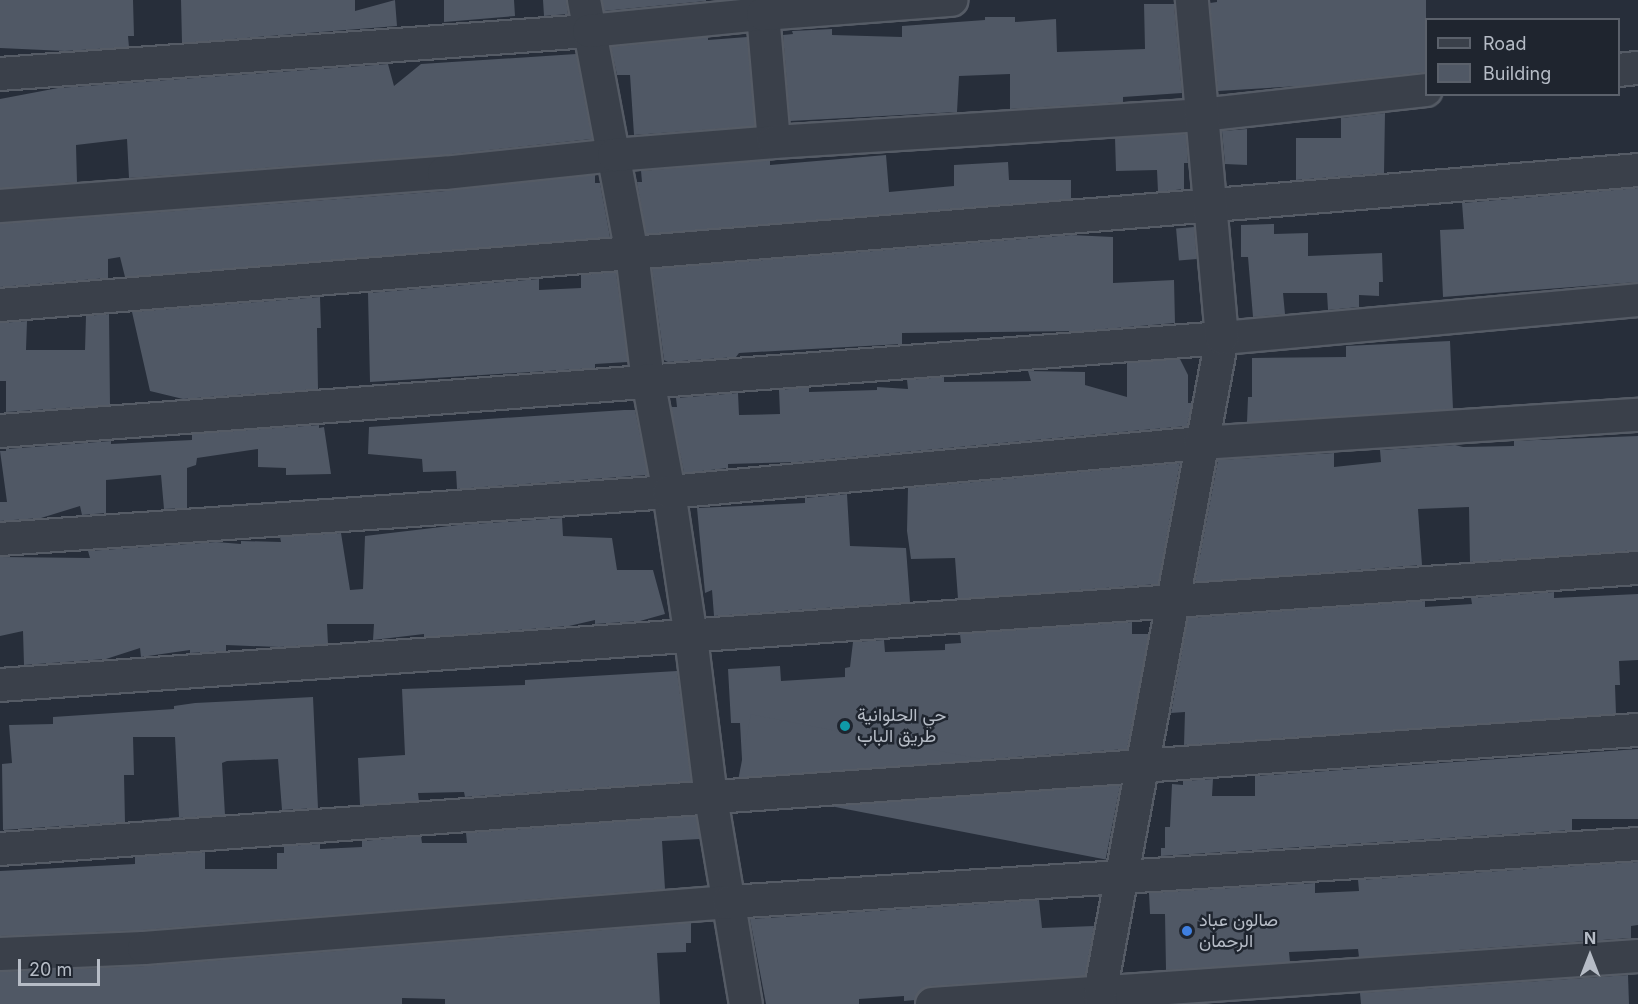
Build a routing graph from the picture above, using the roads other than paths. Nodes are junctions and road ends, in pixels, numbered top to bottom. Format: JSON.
{"nodes":[{"id":1,"x":584,"y":0,"type":"edge"},
{"id":2,"x":951,"y":0,"type":"edge"},
{"id":3,"x":1192,"y":0,"type":"edge"},
{"id":4,"x":763,"y":14,"type":"junction"},
{"id":5,"x":589,"y":31,"type":"junction"},
{"id":6,"x":1638,"y":68,"type":"edge"},
{"id":7,"x":1620,"y":70,"type":"edge"},
{"id":8,"x":0,"y":74,"type":"edge"},
{"id":9,"x":1425,"y":90,"type":"edge"},
{"id":10,"x":1201,"y":115,"type":"junction"},
{"id":11,"x":774,"y":142,"type":"junction"},
{"id":12,"x":614,"y":154,"type":"junction"},
{"id":13,"x":1638,"y":170,"type":"edge"},
{"id":14,"x":0,"y":206,"type":"edge"},
{"id":15,"x":1209,"y":206,"type":"junction"},
{"id":16,"x":632,"y":254,"type":"junction"},
{"id":17,"x":1638,"y":300,"type":"edge"},
{"id":18,"x":0,"y":305,"type":"edge"},
{"id":19,"x":1222,"y":338,"type":"junction"},
{"id":20,"x":648,"y":380,"type":"junction"},
{"id":21,"x":1638,"y":415,"type":"edge"},
{"id":22,"x":0,"y":431,"type":"edge"},
{"id":23,"x":1202,"y":443,"type":"junction"},
{"id":24,"x":669,"y":492,"type":"junction"},
{"id":25,"x":0,"y":539,"type":"edge"},
{"id":26,"x":1638,"y":568,"type":"edge"},
{"id":27,"x":1171,"y":601,"type":"junction"},
{"id":28,"x":691,"y":637,"type":"junction"},
{"id":29,"x":0,"y":685,"type":"edge"},
{"id":30,"x":1638,"y":730,"type":"edge"},
{"id":31,"x":1142,"y":766,"type":"junction"},
{"id":32,"x":711,"y":798,"type":"junction"},
{"id":33,"x":1638,"y":844,"type":"edge"},
{"id":34,"x":0,"y":849,"type":"edge"},
{"id":35,"x":1121,"y":875,"type":"junction"},
{"id":36,"x":729,"y":902,"type":"junction"},
{"id":37,"x":0,"y":954,"type":"edge"},
{"id":38,"x":1638,"y":956,"type":"edge"},
{"id":39,"x":1100,"y":999,"type":"edge"},
{"id":40,"x":746,"y":1004,"type":"edge"},
{"id":41,"x":932,"y":1004,"type":"edge"}],
"edges":[{"from":1,"to":5,"type":"street"},
{"from":2,"to":4,"type":"street"},
{"from":3,"to":10,"type":"street"},
{"from":4,"to":5,"type":"street"},
{"from":4,"to":11,"type":"street"},
{"from":5,"to":8,"type":"street"},
{"from":5,"to":12,"type":"street"},
{"from":6,"to":7,"type":"street"},
{"from":9,"to":10,"type":"street"},
{"from":10,"to":11,"type":"street"},
{"from":10,"to":15,"type":"street"},
{"from":11,"to":12,"type":"street"},
{"from":12,"to":14,"type":"street"},
{"from":12,"to":16,"type":"street"},
{"from":13,"to":15,"type":"street"},
{"from":15,"to":16,"type":"street"},
{"from":15,"to":19,"type":"street"},
{"from":16,"to":18,"type":"street"},
{"from":16,"to":20,"type":"street"},
{"from":17,"to":19,"type":"street"},
{"from":19,"to":20,"type":"street"},
{"from":19,"to":23,"type":"street"},
{"from":20,"to":22,"type":"street"},
{"from":20,"to":24,"type":"street"},
{"from":21,"to":23,"type":"street"},
{"from":23,"to":24,"type":"street"},
{"from":23,"to":27,"type":"street"},
{"from":24,"to":25,"type":"street"},
{"from":24,"to":28,"type":"street"},
{"from":26,"to":27,"type":"street"},
{"from":27,"to":28,"type":"street"},
{"from":27,"to":31,"type":"street"},
{"from":28,"to":29,"type":"street"},
{"from":28,"to":32,"type":"street"},
{"from":30,"to":31,"type":"street"},
{"from":31,"to":32,"type":"street"},
{"from":31,"to":35,"type":"street"},
{"from":32,"to":34,"type":"street"},
{"from":32,"to":36,"type":"street"},
{"from":33,"to":35,"type":"street"},
{"from":35,"to":36,"type":"street"},
{"from":35,"to":39,"type":"street"},
{"from":36,"to":37,"type":"street"},
{"from":36,"to":40,"type":"street"},
{"from":38,"to":39,"type":"street"},
{"from":39,"to":41,"type":"street"}]}
